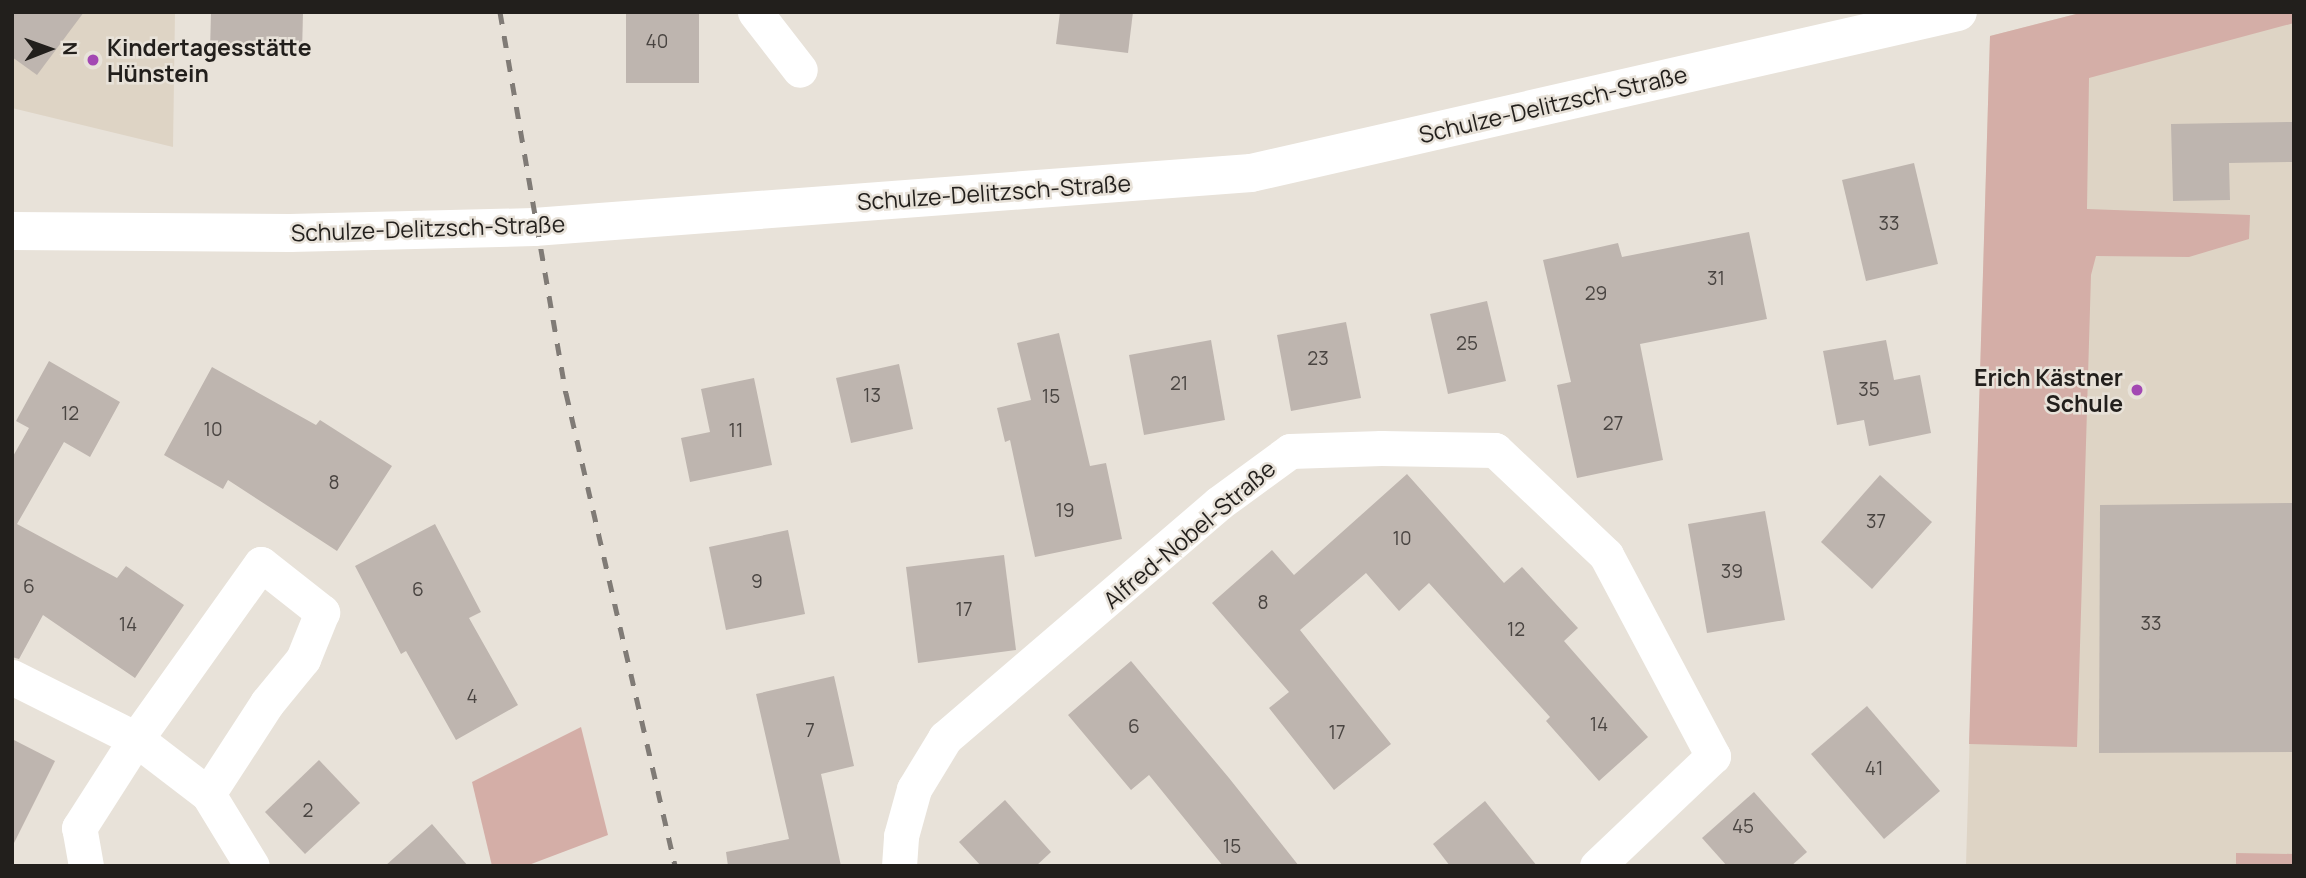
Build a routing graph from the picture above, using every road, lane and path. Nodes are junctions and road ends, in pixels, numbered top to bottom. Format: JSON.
{"nodes":[{"id":1,"x":755,"y":12,"type":"edge"},
{"id":2,"x":1958,"y":12,"type":"edge"},
{"id":3,"x":800,"y":70,"type":"dead end"},
{"id":4,"x":12,"y":231,"type":"edge"},
{"id":5,"x":12,"y":677,"type":"edge"},
{"id":6,"x":136,"y":739,"type":"junction"},
{"id":7,"x":208,"y":794,"type":"junction"},
{"id":8,"x":245,"y":863,"type":"edge"},
{"id":9,"x":86,"y":866,"type":"edge"},
{"id":10,"x":899,"y":866,"type":"edge"},
{"id":11,"x":1597,"y":866,"type":"edge"}],
"edges":[{"from":1,"to":3,"type":"street"},
{"from":2,"to":4,"type":"main road","name":"Schulze-Delitzsch-Straße"},
{"from":5,"to":6,"type":"street"},
{"from":6,"to":7,"type":"street"},
{"from":6,"to":7,"type":"street"},
{"from":6,"to":9,"type":"street"},
{"from":7,"to":8,"type":"street"},
{"from":10,"to":11,"type":"street","name":"Alfred-Nobel-Straße"}]}
